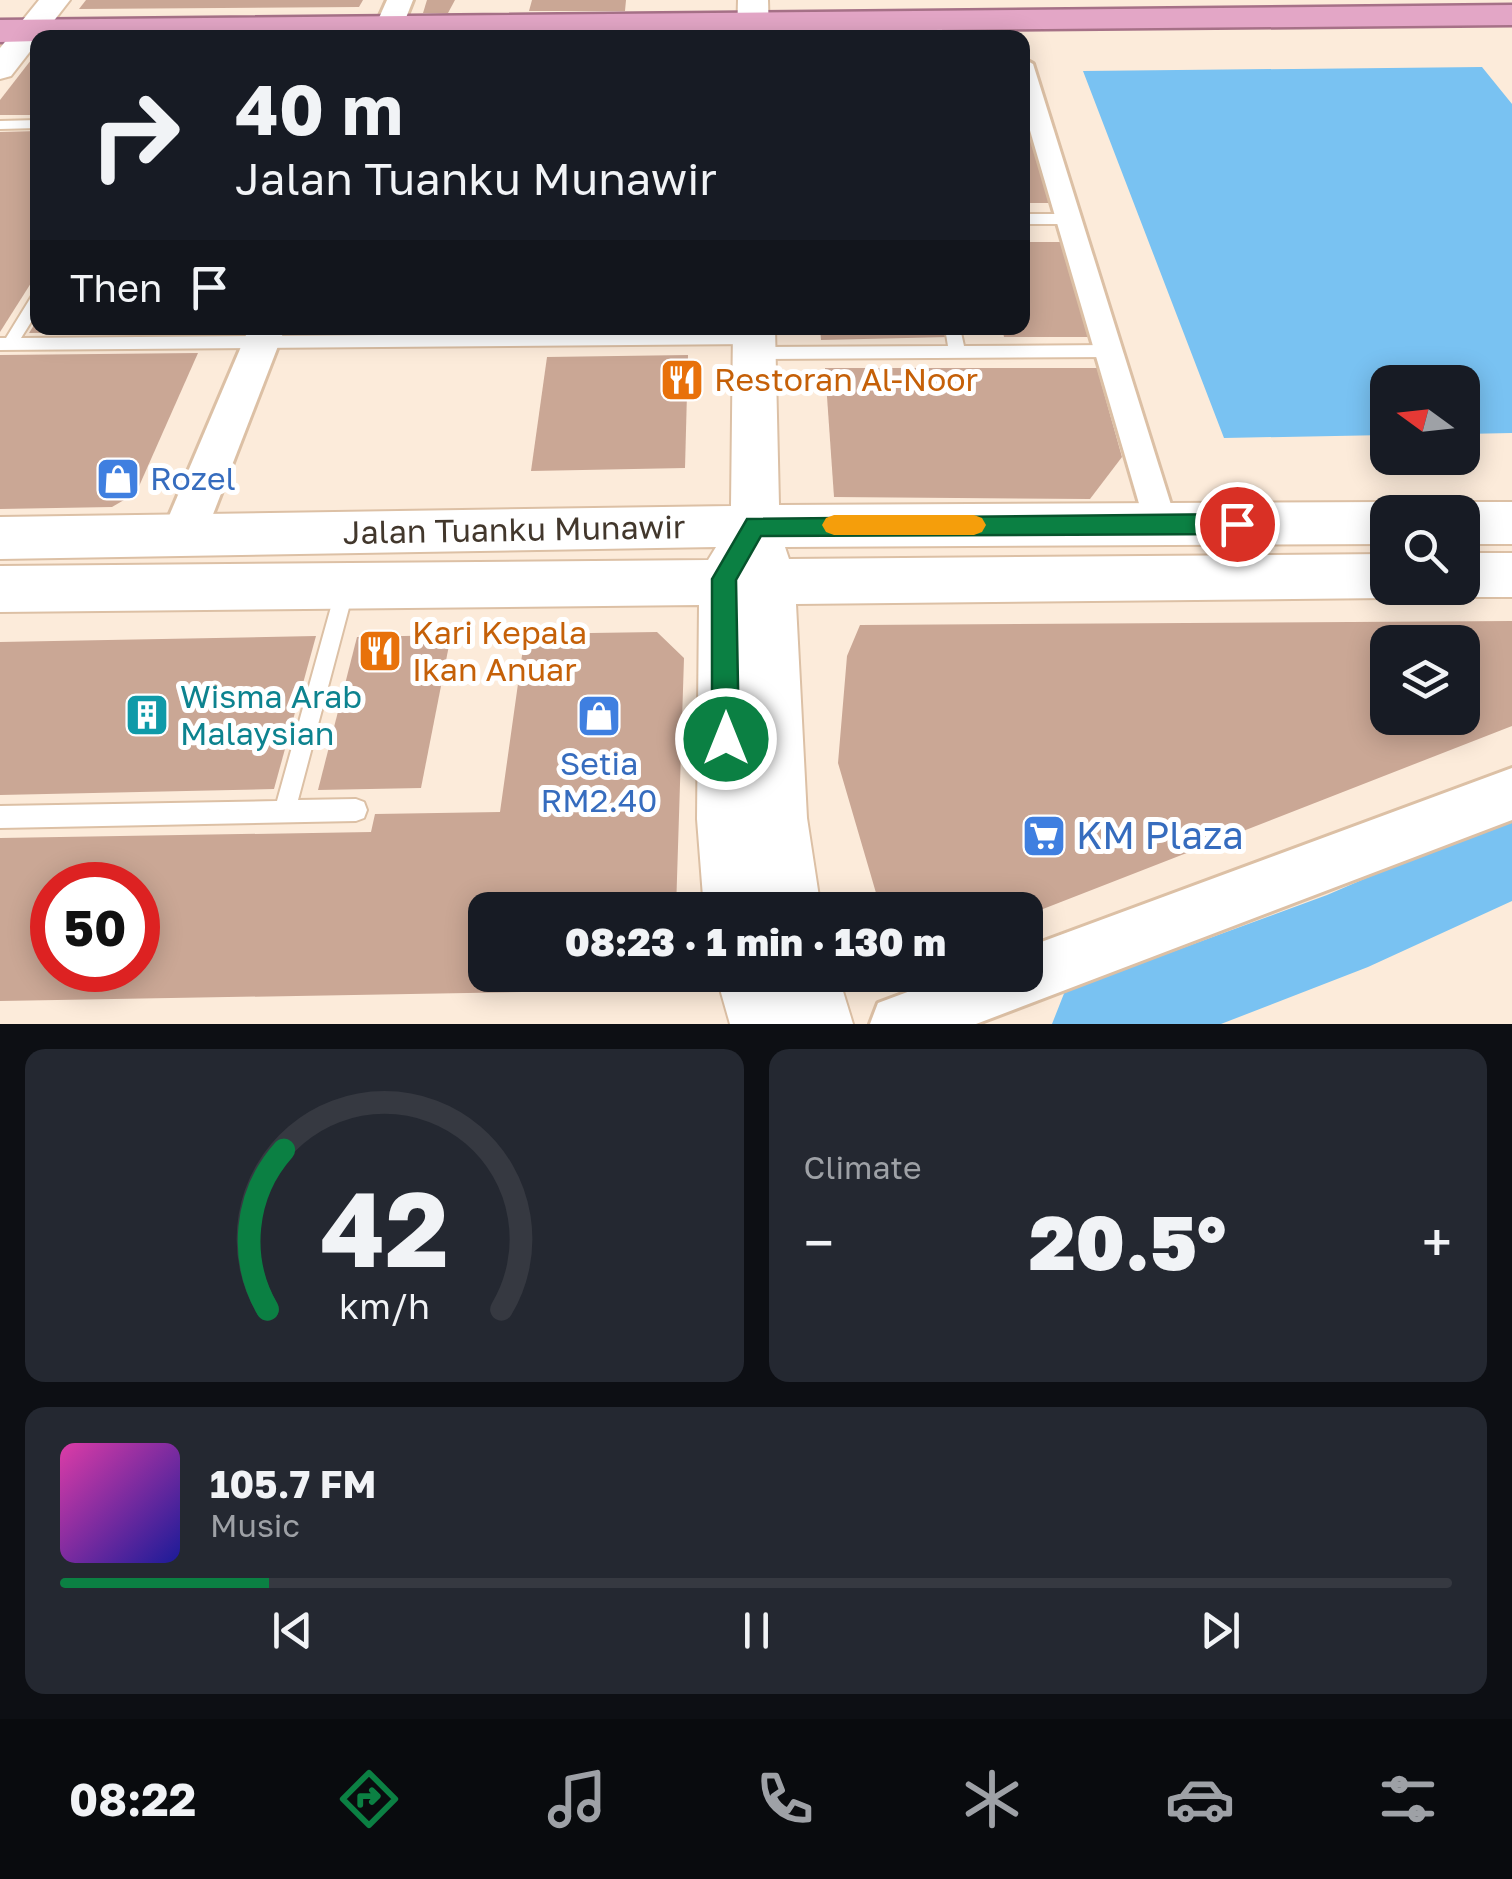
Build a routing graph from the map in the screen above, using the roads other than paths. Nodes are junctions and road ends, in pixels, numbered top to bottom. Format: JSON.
{"nodes":[{"id":1,"x":55,"y":0,"type":"edge"},
{"id":2,"x":1350,"y":8,"type":"edge"},
{"id":3,"x":1512,"y":15,"type":"edge"},
{"id":4,"x":753,"y":20,"type":"edge"},
{"id":5,"x":391,"y":22,"type":"edge"},
{"id":6,"x":849,"y":29,"type":"edge"},
{"id":7,"x":936,"y":29,"type":"edge"},
{"id":8,"x":1012,"y":29,"type":"edge"},
{"id":9,"x":58,"y":30,"type":"edge"},
{"id":10,"x":16,"y":31,"type":"edge"},
{"id":11,"x":0,"y":69,"type":"edge"},
{"id":12,"x":1030,"y":114,"type":"edge"},
{"id":13,"x":30,"y":124,"type":"edge"},
{"id":14,"x":0,"y":126,"type":"edge"},
{"id":15,"x":1030,"y":219,"type":"edge"},
{"id":16,"x":1069,"y":219,"type":"junction"},
{"id":17,"x":30,"y":309,"type":"edge"},
{"id":18,"x":264,"y":335,"type":"edge"},
{"id":19,"x":549,"y":335,"type":"edge"},
{"id":20,"x":953,"y":335,"type":"edge"},
{"id":21,"x":754,"y":339,"type":"edge"},
{"id":22,"x":5,"y":344,"type":"edge"},
{"id":23,"x":1109,"y":351,"type":"junction"},
{"id":24,"x":957,"y":352,"type":"junction"},
{"id":25,"x":1370,"y":523,"type":"edge"},
{"id":26,"x":1480,"y":523,"type":"edge"},
{"id":27,"x":1512,"y":523,"type":"edge"},
{"id":28,"x":1161,"y":524,"type":"junction"},
{"id":29,"x":755,"y":526,"type":"junction"},
{"id":30,"x":183,"y":535,"type":"junction"},
{"id":31,"x":0,"y":538,"type":"edge"},
{"id":32,"x":1512,"y":575,"type":"edge"},
{"id":33,"x":1370,"y":576,"type":"edge"},
{"id":34,"x":1480,"y":576,"type":"edge"},
{"id":35,"x":747,"y":579,"type":"junction"},
{"id":36,"x":346,"y":584,"type":"junction"},
{"id":37,"x":0,"y":588,"type":"edge"},
{"id":38,"x":1512,"y":794,"type":"edge"},
{"id":39,"x":356,"y":810,"type":"dead end"},
{"id":40,"x":285,"y":812,"type":"junction"},
{"id":41,"x":0,"y":817,"type":"edge"},
{"id":42,"x":733,"y":892,"type":"edge"},
{"id":43,"x":788,"y":892,"type":"edge"},
{"id":44,"x":753,"y":992,"type":"edge"},
{"id":45,"x":811,"y":992,"type":"edge"},
{"id":46,"x":763,"y":1024,"type":"edge"},
{"id":47,"x":820,"y":1024,"type":"edge"},
{"id":48,"x":899,"y":1024,"type":"edge"}],
"edges":[{"from":1,"to":10,"type":"main road"},
{"from":2,"to":3,"type":"highway"},
{"from":2,"to":8,"type":"highway"},
{"from":4,"to":5,"type":"highway"},
{"from":4,"to":6,"type":"highway"},
{"from":5,"to":9,"type":"highway"},
{"from":6,"to":7,"type":"highway"},
{"from":7,"to":8,"type":"highway"},
{"from":10,"to":11,"type":"main road"},
{"from":12,"to":16,"type":"street"},
{"from":13,"to":14,"type":"lane"},
{"from":15,"to":16,"type":"lane"},
{"from":16,"to":23,"type":"street"},
{"from":17,"to":22,"type":"lane"},
{"from":18,"to":22,"type":"lane"},
{"from":18,"to":30,"type":"street"},
{"from":19,"to":21,"type":"lane"},
{"from":20,"to":24,"type":"lane"},
{"from":21,"to":24,"type":"lane"},
{"from":21,"to":29,"type":"main road"},
{"from":23,"to":24,"type":"lane"},
{"from":23,"to":28,"type":"street"},
{"from":25,"to":28,"type":"main road","name":"Jalan Tuanku Munawir"},
{"from":26,"to":27,"type":"main road"},
{"from":28,"to":29,"type":"main road","name":"Jalan Tuanku Munawir"},
{"from":29,"to":30,"type":"main road","name":"Jalan Tuanku Munawir"},
{"from":29,"to":35,"type":"main road"},
{"from":30,"to":31,"type":"main road","name":"Jalan Tuanku Munawir"},
{"from":32,"to":34,"type":"main road"},
{"from":33,"to":35,"type":"main road","name":"Jalan Tuanku Munawir"},
{"from":35,"to":36,"type":"main road","name":"Jalan Tuanku Munawir"},
{"from":35,"to":42,"type":"main road"},
{"from":35,"to":43,"type":"main road"},
{"from":36,"to":37,"type":"main road","name":"Jalan Tuanku Munawir"},
{"from":36,"to":40,"type":"lane"},
{"from":38,"to":48,"type":"street"},
{"from":39,"to":40,"type":"lane"},
{"from":40,"to":41,"type":"lane"},
{"from":44,"to":46,"type":"main road"},
{"from":45,"to":47,"type":"main road"}]}
